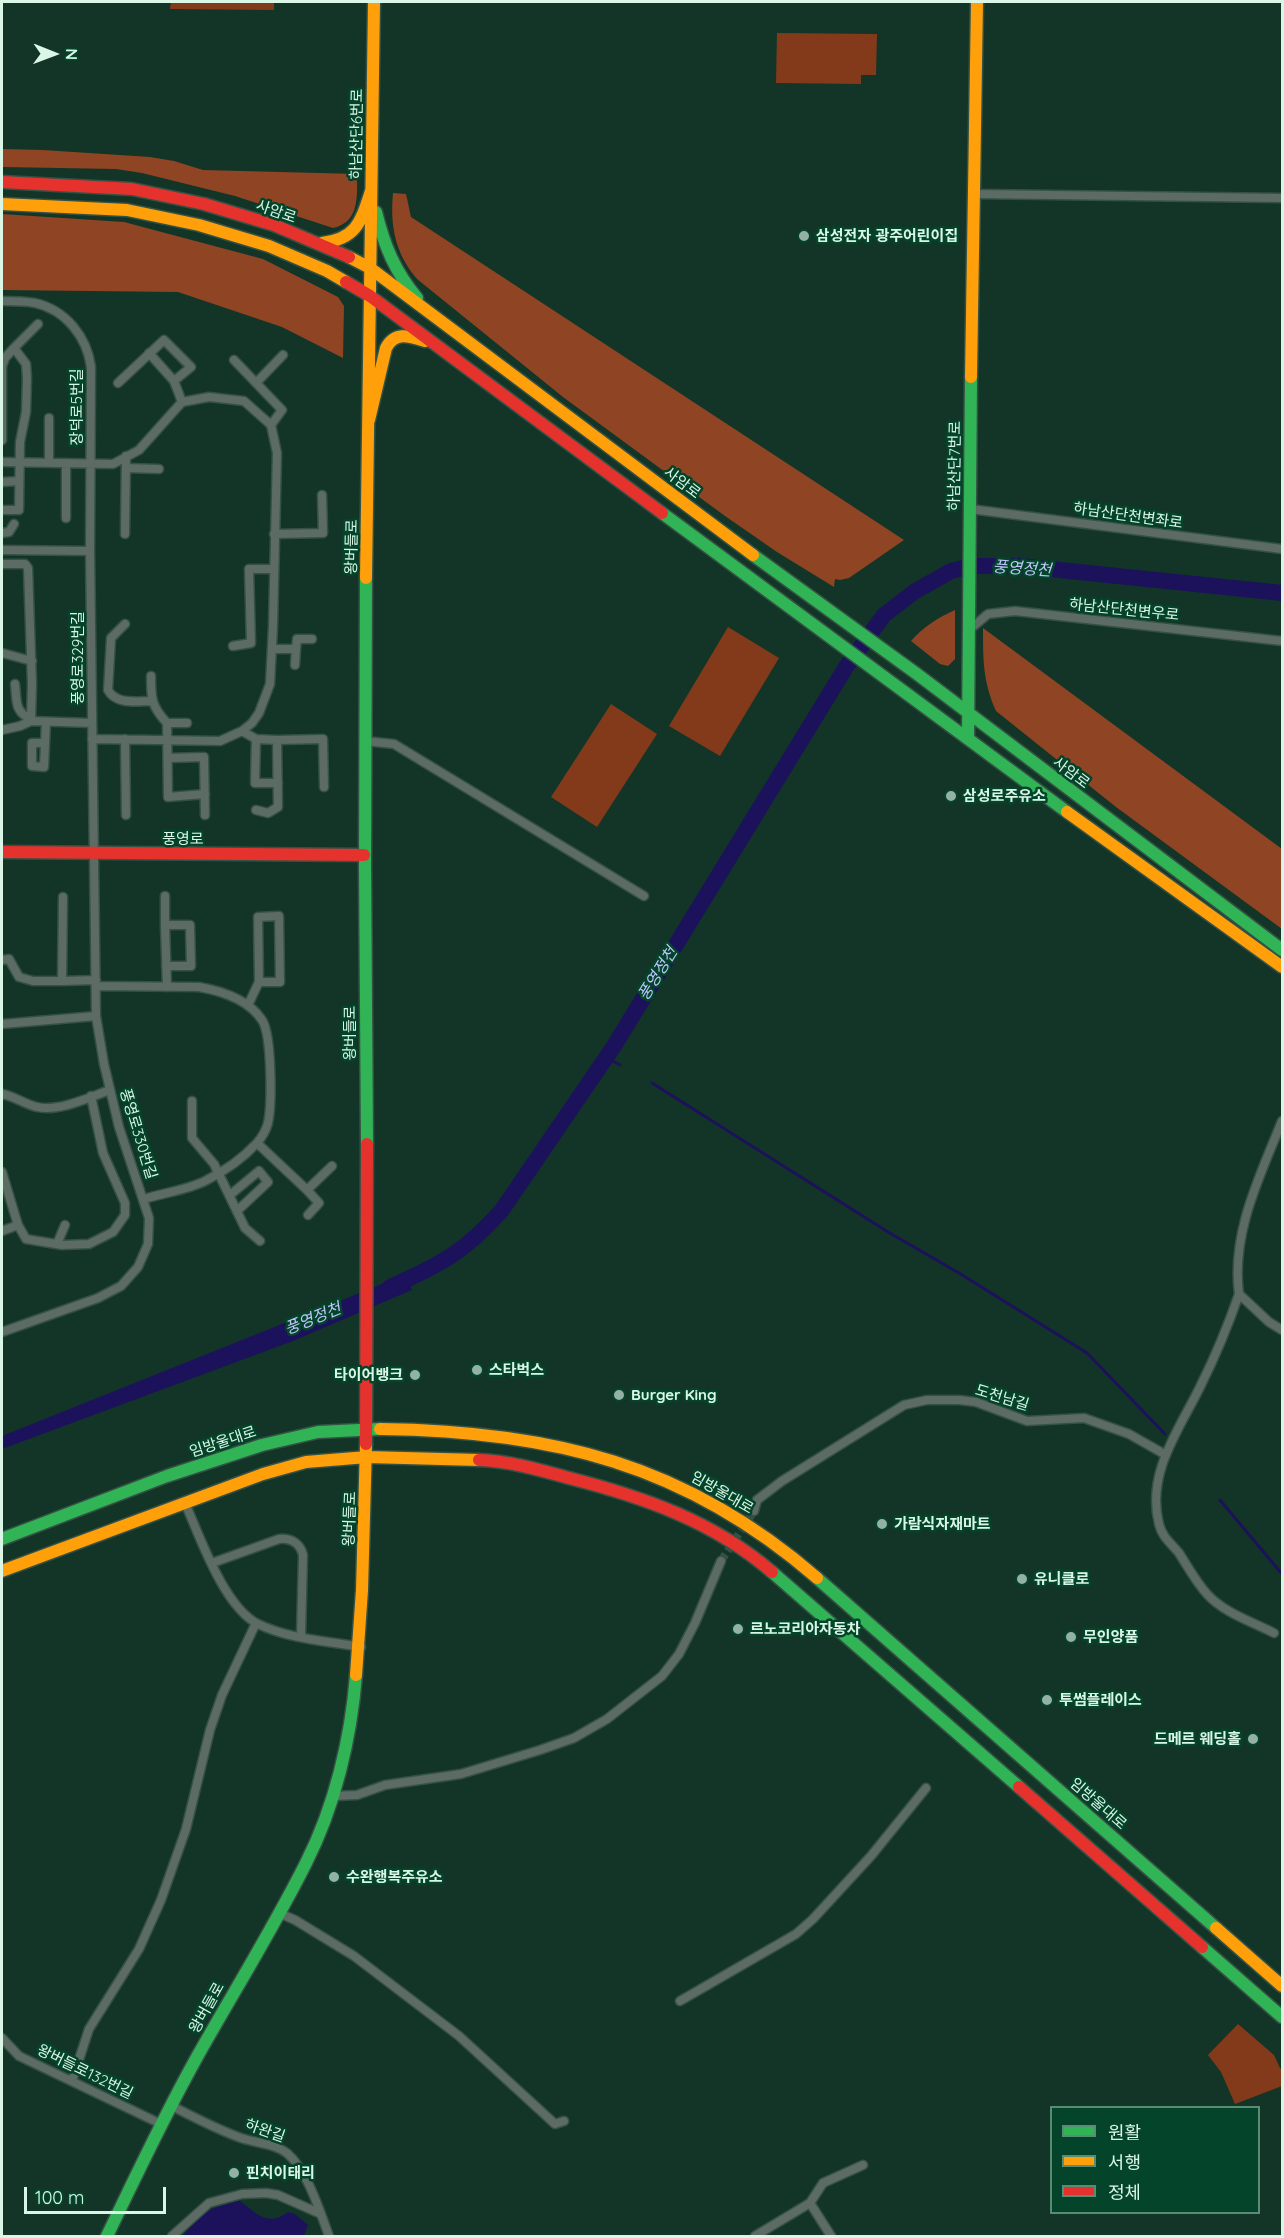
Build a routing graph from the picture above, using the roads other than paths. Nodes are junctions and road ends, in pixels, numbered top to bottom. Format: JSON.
{"nodes":[{"id":1,"x":374,"y":2,"type":"edge"},
{"id":2,"x":977,"y":2,"type":"edge"},
{"id":3,"x":2,"y":182,"type":"edge"},
{"id":4,"x":371,"y":191,"type":"junction"},
{"id":5,"x":976,"y":194,"type":"junction"},
{"id":6,"x":1282,"y":198,"type":"edge"},
{"id":7,"x":2,"y":204,"type":"edge"},
{"id":8,"x":317,"y":243,"type":"junction"},
{"id":9,"x":370,"y":268,"type":"junction"},
{"id":10,"x":370,"y":296,"type":"junction"},
{"id":11,"x":2,"y":301,"type":"edge"},
{"id":12,"x":427,"y":310,"type":"junction"},
{"id":13,"x":38,"y":324,"type":"dead end"},
{"id":14,"x":435,"y":344,"type":"junction"},
{"id":15,"x":14,"y":348,"type":"junction"},
{"id":16,"x":149,"y":353,"type":"junction"},
{"id":17,"x":284,"y":355,"type":"dead end"},
{"id":18,"x":234,"y":360,"type":"dead end"},
{"id":19,"x":174,"y":381,"type":"junction"},
{"id":20,"x":118,"y":383,"type":"dead end"},
{"id":21,"x":256,"y":383,"type":"junction"},
{"id":22,"x":182,"y":402,"type":"junction"},
{"id":23,"x":49,"y":418,"type":"dead end"},
{"id":24,"x":369,"y":420,"type":"junction"},
{"id":25,"x":271,"y":425,"type":"junction"},
{"id":26,"x":2,"y":440,"type":"edge"},
{"id":27,"x":126,"y":456,"type":"junction"},
{"id":28,"x":2,"y":462,"type":"edge"},
{"id":29,"x":19,"y":462,"type":"junction"},
{"id":30,"x":49,"y":463,"type":"junction"},
{"id":31,"x":66,"y":463,"type":"junction"},
{"id":32,"x":91,"y":463,"type":"junction"},
{"id":33,"x":126,"y":468,"type":"junction"},
{"id":34,"x":159,"y":469,"type":"dead end"},
{"id":35,"x":2,"y":482,"type":"edge"},
{"id":36,"x":19,"y":482,"type":"junction"},
{"id":37,"x":322,"y":495,"type":"dead end"},
{"id":38,"x":970,"y":509,"type":"junction"},
{"id":39,"x":2,"y":510,"type":"edge"},
{"id":40,"x":66,"y":518,"type":"dead end"},
{"id":41,"x":14,"y":524,"type":"dead end"},
{"id":42,"x":2,"y":533,"type":"edge"},
{"id":43,"x":125,"y":534,"type":"dead end"},
{"id":44,"x":274,"y":534,"type":"junction"},
{"id":45,"x":1282,"y":549,"type":"edge"},
{"id":46,"x":2,"y":550,"type":"edge"},
{"id":47,"x":90,"y":551,"type":"junction"},
{"id":48,"x":2,"y":564,"type":"edge"},
{"id":49,"x":273,"y":569,"type":"junction"},
{"id":50,"x":125,"y":624,"type":"dead end"},
{"id":51,"x":969,"y":630,"type":"junction"},
{"id":52,"x":312,"y":639,"type":"dead end"},
{"id":53,"x":1282,"y":641,"type":"edge"},
{"id":54,"x":233,"y":646,"type":"dead end"},
{"id":55,"x":272,"y":649,"type":"junction"},
{"id":56,"x":296,"y":649,"type":"junction"},
{"id":57,"x":2,"y":653,"type":"edge"},
{"id":58,"x":32,"y":661,"type":"junction"},
{"id":59,"x":295,"y":665,"type":"dead end"},
{"id":60,"x":151,"y":676,"type":"dead end"},
{"id":61,"x":15,"y":684,"type":"dead end"},
{"id":62,"x":151,"y":700,"type":"junction"},
{"id":63,"x":968,"y":714,"type":"junction"},
{"id":64,"x":31,"y":720,"type":"junction"},
{"id":65,"x":46,"y":722,"type":"junction"},
{"id":66,"x":92,"y":723,"type":"junction"},
{"id":67,"x":167,"y":723,"type":"junction"},
{"id":68,"x":187,"y":723,"type":"dead end"},
{"id":69,"x":2,"y":730,"type":"edge"},
{"id":70,"x":242,"y":731,"type":"junction"},
{"id":71,"x":92,"y":739,"type":"junction"},
{"id":72,"x":124,"y":739,"type":"junction"},
{"id":73,"x":167,"y":739,"type":"junction"},
{"id":74,"x":255,"y":739,"type":"junction"},
{"id":75,"x":968,"y":739,"type":"junction"},
{"id":76,"x":277,"y":740,"type":"junction"},
{"id":77,"x":365,"y":741,"type":"junction"},
{"id":78,"x":45,"y":743,"type":"dead end"},
{"id":79,"x":168,"y":758,"type":"junction"},
{"id":80,"x":278,"y":783,"type":"junction"},
{"id":81,"x":324,"y":787,"type":"dead end"},
{"id":82,"x":205,"y":794,"type":"junction"},
{"id":83,"x":256,"y":810,"type":"dead end"},
{"id":84,"x":126,"y":815,"type":"dead end"},
{"id":85,"x":205,"y":815,"type":"dead end"},
{"id":86,"x":2,"y":852,"type":"edge"},
{"id":87,"x":95,"y":854,"type":"junction"},
{"id":88,"x":364,"y":855,"type":"junction"},
{"id":89,"x":165,"y":896,"type":"dead end"},
{"id":90,"x":644,"y":896,"type":"dead end"},
{"id":91,"x":63,"y":897,"type":"dead end"},
{"id":92,"x":165,"y":925,"type":"junction"},
{"id":93,"x":1282,"y":950,"type":"edge"},
{"id":94,"x":2,"y":960,"type":"edge"},
{"id":95,"x":166,"y":966,"type":"junction"},
{"id":96,"x":1282,"y":967,"type":"edge"},
{"id":97,"x":62,"y":981,"type":"junction"},
{"id":98,"x":259,"y":982,"type":"junction"},
{"id":99,"x":96,"y":983,"type":"junction"},
{"id":100,"x":167,"y":987,"type":"junction"},
{"id":101,"x":248,"y":1005,"type":"junction"},
{"id":102,"x":96,"y":1016,"type":"junction"},
{"id":103,"x":2,"y":1024,"type":"edge"},
{"id":104,"x":110,"y":1089,"type":"junction"},
{"id":105,"x":2,"y":1094,"type":"edge"},
{"id":106,"x":91,"y":1096,"type":"junction"},
{"id":107,"x":192,"y":1101,"type":"dead end"},
{"id":108,"x":1282,"y":1121,"type":"edge"},
{"id":109,"x":257,"y":1143,"type":"junction"},
{"id":110,"x":332,"y":1166,"type":"dead end"},
{"id":111,"x":2,"y":1172,"type":"edge"},
{"id":112,"x":219,"y":1173,"type":"junction"},
{"id":113,"x":307,"y":1190,"type":"junction"},
{"id":114,"x":230,"y":1195,"type":"junction"},
{"id":115,"x":144,"y":1199,"type":"junction"},
{"id":116,"x":237,"y":1211,"type":"junction"},
{"id":117,"x":308,"y":1215,"type":"dead end"},
{"id":118,"x":18,"y":1225,"type":"junction"},
{"id":119,"x":65,"y":1225,"type":"dead end"},
{"id":120,"x":2,"y":1231,"type":"edge"},
{"id":121,"x":260,"y":1241,"type":"dead end"},
{"id":122,"x":57,"y":1244,"type":"junction"},
{"id":123,"x":1239,"y":1294,"type":"junction"},
{"id":124,"x":1282,"y":1330,"type":"edge"},
{"id":125,"x":2,"y":1332,"type":"edge"},
{"id":126,"x":367,"y":1429,"type":"junction"},
{"id":127,"x":1166,"y":1455,"type":"junction"},
{"id":128,"x":366,"y":1457,"type":"junction"},
{"id":129,"x":185,"y":1503,"type":"junction"},
{"id":130,"x":754,"y":1511,"type":"tunnel mouth"},
{"id":131,"x":2,"y":1539,"type":"edge"},
{"id":132,"x":721,"y":1561,"type":"tunnel mouth"},
{"id":133,"x":212,"y":1563,"type":"junction"},
{"id":134,"x":2,"y":1571,"type":"edge"},
{"id":135,"x":256,"y":1623,"type":"junction"},
{"id":136,"x":1274,"y":1633,"type":"dead end"},
{"id":137,"x":301,"y":1636,"type":"junction"},
{"id":138,"x":361,"y":1647,"type":"junction"},
{"id":139,"x":926,"y":1788,"type":"dead end"},
{"id":140,"x":334,"y":1796,"type":"junction"},
{"id":141,"x":279,"y":1913,"type":"junction"},
{"id":142,"x":1282,"y":1986,"type":"edge"},
{"id":143,"x":680,"y":2001,"type":"dead end"},
{"id":144,"x":1282,"y":2017,"type":"edge"},
{"id":145,"x":2,"y":2038,"type":"edge"},
{"id":146,"x":72,"y":2081,"type":"junction"},
{"id":147,"x":170,"y":2105,"type":"junction"},
{"id":148,"x":564,"y":2121,"type":"dead end"},
{"id":149,"x":161,"y":2124,"type":"junction"},
{"id":150,"x":863,"y":2166,"type":"dead end"},
{"id":151,"x":810,"y":2203,"type":"junction"},
{"id":152,"x":321,"y":2214,"type":"junction"},
{"id":153,"x":107,"y":2236,"type":"edge"},
{"id":154,"x":172,"y":2236,"type":"edge"},
{"id":155,"x":329,"y":2236,"type":"edge"},
{"id":156,"x":755,"y":2236,"type":"edge"},
{"id":157,"x":831,"y":2236,"type":"edge"}],
"edges":[{"from":1,"to":4,"type":"main road","name":"하남산단6번로"},
{"from":2,"to":5,"type":"main road","name":"하남산단7번로"},
{"from":3,"to":8,"type":"main road","name":"사암로"},
{"from":4,"to":8,"type":"main road"},
{"from":4,"to":9,"type":"main road","name":"하남산단6번로"},
{"from":4,"to":12,"type":"main road"},
{"from":5,"to":6,"type":"street"},
{"from":5,"to":38,"type":"main road","name":"하남산단7번로"},
{"from":7,"to":10,"type":"main road"},
{"from":8,"to":9,"type":"main road","name":"사암로"},
{"from":9,"to":10,"type":"main road","name":"왕버들로"},
{"from":9,"to":12,"type":"main road","name":"사암로"},
{"from":10,"to":14,"type":"main road"},
{"from":10,"to":24,"type":"main road","name":"왕버들로"},
{"from":11,"to":32,"type":"street","name":"장덕로5번길"},
{"from":12,"to":63,"type":"main road","name":"사암로"},
{"from":13,"to":15,"type":"street"},
{"from":14,"to":24,"type":"main road"},
{"from":14,"to":75,"type":"main road"},
{"from":15,"to":26,"type":"street"},
{"from":15,"to":29,"type":"street"},
{"from":16,"to":19,"type":"street"},
{"from":16,"to":19,"type":"street"},
{"from":16,"to":20,"type":"street"},
{"from":17,"to":21,"type":"street"},
{"from":18,"to":21,"type":"street"},
{"from":19,"to":22,"type":"street"},
{"from":21,"to":25,"type":"street"},
{"from":22,"to":25,"type":"street"},
{"from":22,"to":27,"type":"street"},
{"from":23,"to":30,"type":"street"},
{"from":24,"to":77,"type":"main road","name":"왕버들로"},
{"from":25,"to":44,"type":"street"},
{"from":27,"to":32,"type":"street"},
{"from":27,"to":33,"type":"street"},
{"from":28,"to":29,"type":"street"},
{"from":29,"to":30,"type":"street"},
{"from":29,"to":36,"type":"street"},
{"from":30,"to":31,"type":"street"},
{"from":31,"to":32,"type":"street"},
{"from":31,"to":40,"type":"street"},
{"from":32,"to":47,"type":"street","name":"풍영로329번길"},
{"from":33,"to":34,"type":"street"},
{"from":33,"to":43,"type":"street"},
{"from":35,"to":36,"type":"street"},
{"from":36,"to":39,"type":"street"},
{"from":37,"to":44,"type":"street"},
{"from":38,"to":45,"type":"street","name":"하남산단천변좌로"},
{"from":38,"to":51,"type":"main road","name":"하남산단7번로"},
{"from":41,"to":42,"type":"street"},
{"from":44,"to":49,"type":"street"},
{"from":46,"to":47,"type":"street"},
{"from":47,"to":66,"type":"street","name":"풍영로329번길"},
{"from":48,"to":58,"type":"street"},
{"from":49,"to":54,"type":"street"},
{"from":49,"to":55,"type":"street"},
{"from":50,"to":62,"type":"street"},
{"from":51,"to":53,"type":"street","name":"하남산단천변우로"},
{"from":51,"to":63,"type":"main road","name":"하남산단7번로"},
{"from":52,"to":56,"type":"street"},
{"from":55,"to":56,"type":"street"},
{"from":55,"to":70,"type":"street"},
{"from":56,"to":59,"type":"street"},
{"from":57,"to":58,"type":"street"},
{"from":58,"to":64,"type":"street"},
{"from":60,"to":62,"type":"street"},
{"from":61,"to":64,"type":"street"},
{"from":62,"to":67,"type":"street"},
{"from":63,"to":75,"type":"main road","name":"하남산단7번로"},
{"from":63,"to":93,"type":"main road","name":"사암로"},
{"from":64,"to":65,"type":"street"},
{"from":64,"to":69,"type":"street"},
{"from":65,"to":66,"type":"street"},
{"from":65,"to":78,"type":"street"},
{"from":66,"to":71,"type":"street","name":"풍영로329번길"},
{"from":67,"to":68,"type":"street"},
{"from":67,"to":73,"type":"street"},
{"from":70,"to":73,"type":"street"},
{"from":70,"to":74,"type":"street"},
{"from":71,"to":72,"type":"street"},
{"from":71,"to":87,"type":"street","name":"풍영로329번길"},
{"from":72,"to":73,"type":"street"},
{"from":72,"to":84,"type":"street"},
{"from":73,"to":79,"type":"street"},
{"from":74,"to":76,"type":"street"},
{"from":74,"to":80,"type":"street"},
{"from":75,"to":96,"type":"main road"},
{"from":76,"to":80,"type":"street"},
{"from":76,"to":81,"type":"street"},
{"from":77,"to":88,"type":"main road","name":"왕버들로"},
{"from":77,"to":90,"type":"street"},
{"from":79,"to":82,"type":"street"},
{"from":79,"to":82,"type":"street"},
{"from":80,"to":83,"type":"street"},
{"from":82,"to":85,"type":"street"},
{"from":86,"to":87,"type":"main road","name":"풍영로"},
{"from":87,"to":88,"type":"main road","name":"풍영로"},
{"from":87,"to":99,"type":"street","name":"풍영로330번길"},
{"from":88,"to":126,"type":"main road","name":"왕버들로"},
{"from":89,"to":92,"type":"street"},
{"from":91,"to":97,"type":"street"},
{"from":92,"to":95,"type":"street"},
{"from":92,"to":95,"type":"street"},
{"from":94,"to":97,"type":"street"},
{"from":95,"to":100,"type":"street"},
{"from":97,"to":99,"type":"street"},
{"from":98,"to":98,"type":"street"},
{"from":98,"to":101,"type":"street"},
{"from":99,"to":100,"type":"street"},
{"from":99,"to":102,"type":"street","name":"풍영로330번길"},
{"from":100,"to":101,"type":"street"},
{"from":101,"to":109,"type":"street"},
{"from":102,"to":103,"type":"street"},
{"from":102,"to":104,"type":"street","name":"풍영로330번길"},
{"from":104,"to":106,"type":"street"},
{"from":104,"to":115,"type":"street","name":"풍영로330번길"},
{"from":105,"to":106,"type":"street"},
{"from":106,"to":122,"type":"street"},
{"from":107,"to":112,"type":"street"},
{"from":108,"to":123,"type":"street"},
{"from":109,"to":112,"type":"street"},
{"from":109,"to":113,"type":"street"},
{"from":110,"to":113,"type":"street"},
{"from":111,"to":118,"type":"street"},
{"from":112,"to":114,"type":"street"},
{"from":112,"to":115,"type":"street"},
{"from":113,"to":117,"type":"street"},
{"from":114,"to":116,"type":"street"},
{"from":114,"to":116,"type":"street"},
{"from":115,"to":125,"type":"street","name":"풍영로330번길"},
{"from":116,"to":121,"type":"street"},
{"from":118,"to":120,"type":"street"},
{"from":118,"to":122,"type":"street"},
{"from":119,"to":122,"type":"street"},
{"from":123,"to":124,"type":"street"},
{"from":123,"to":127,"type":"street"},
{"from":126,"to":128,"type":"main road","name":"왕버들로"},
{"from":126,"to":131,"type":"main road","name":"임방울대로"},
{"from":126,"to":142,"type":"main road","name":"임방울대로"},
{"from":127,"to":130,"type":"street","name":"도천남길"},
{"from":127,"to":136,"type":"street"},
{"from":128,"to":129,"type":"main road"},
{"from":128,"to":138,"type":"main road","name":"왕버들로"},
{"from":128,"to":144,"type":"main road"},
{"from":129,"to":133,"type":"street"},
{"from":129,"to":134,"type":"main road"},
{"from":132,"to":140,"type":"street"},
{"from":133,"to":135,"type":"street"},
{"from":133,"to":137,"type":"street"},
{"from":135,"to":137,"type":"street"},
{"from":135,"to":146,"type":"street"},
{"from":137,"to":138,"type":"street"},
{"from":138,"to":140,"type":"main road","name":"왕버들로"},
{"from":139,"to":143,"type":"street"},
{"from":140,"to":141,"type":"main road","name":"왕버들로"},
{"from":141,"to":147,"type":"main road","name":"왕버들로"},
{"from":141,"to":148,"type":"street"},
{"from":145,"to":146,"type":"street","name":"왕버들로132번길"},
{"from":146,"to":149,"type":"street","name":"왕버들로132번길"},
{"from":147,"to":149,"type":"main road","name":"왕버들로"},
{"from":147,"to":152,"type":"street","name":"하완길"},
{"from":149,"to":153,"type":"main road","name":"왕버들로"},
{"from":150,"to":151,"type":"street"},
{"from":151,"to":156,"type":"street"},
{"from":151,"to":157,"type":"street"},
{"from":152,"to":154,"type":"street"},
{"from":152,"to":155,"type":"street","name":"하완길"}]}
